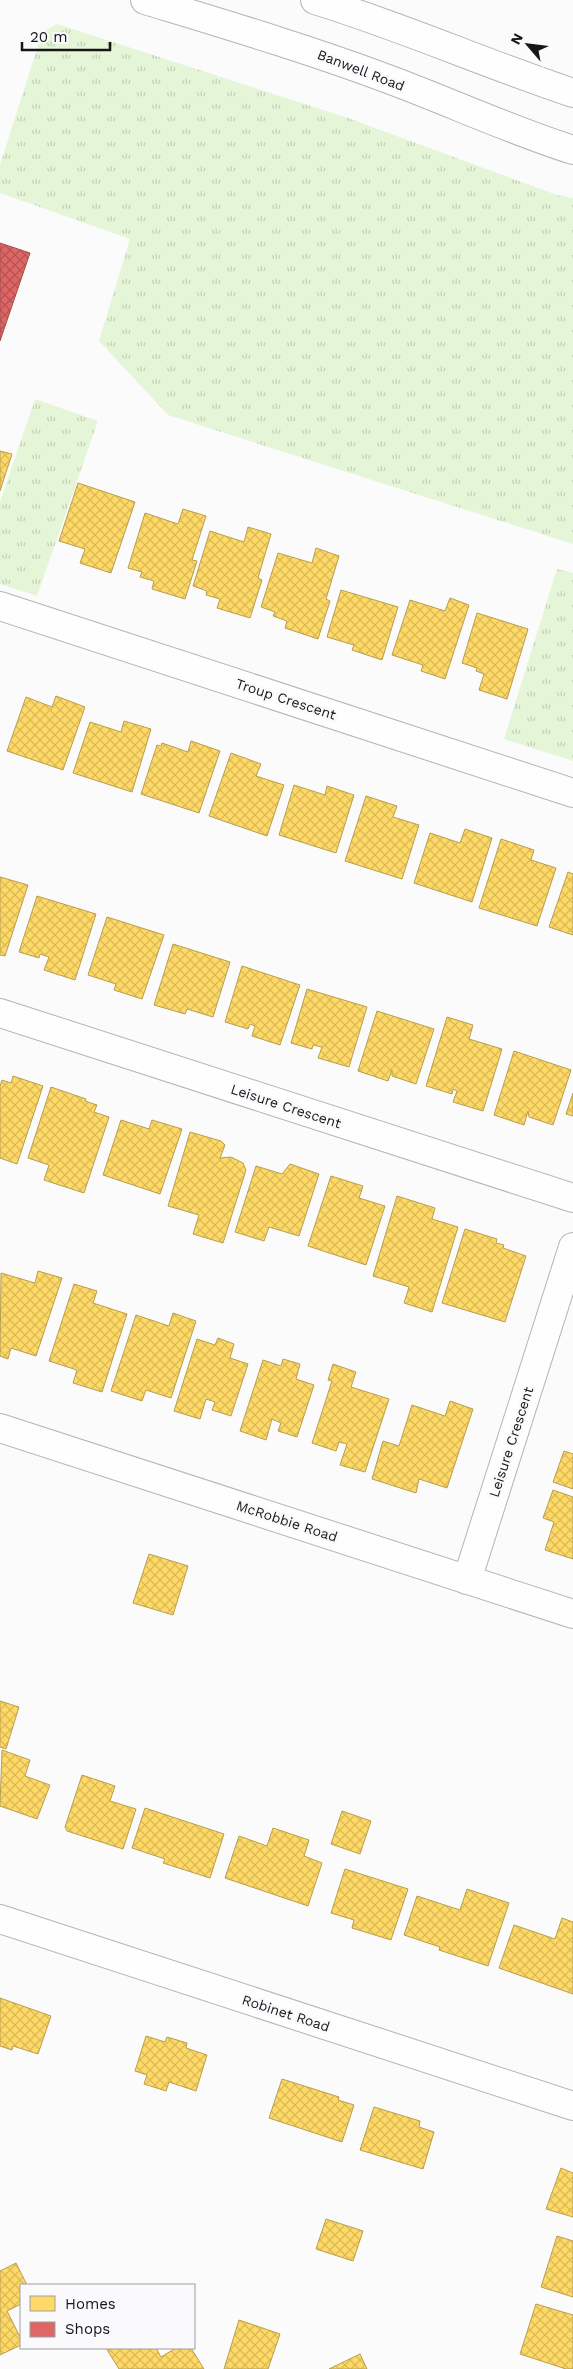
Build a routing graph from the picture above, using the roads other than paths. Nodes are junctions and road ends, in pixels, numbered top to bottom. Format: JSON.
{"nodes":[{"id":1,"x":145,"y":0,"type":"edge"},
{"id":2,"x":316,"y":0,"type":"edge"},
{"id":3,"x":573,"y":93,"type":"edge"},
{"id":4,"x":573,"y":150,"type":"edge"},
{"id":5,"x":1,"y":611,"type":"edge"},
{"id":6,"x":573,"y":793,"type":"edge"},
{"id":7,"x":0,"y":1013,"type":"edge"},
{"id":8,"x":573,"y":1198,"type":"edge"},
{"id":9,"x":573,"y":1247,"type":"edge"},
{"id":10,"x":0,"y":1428,"type":"edge"},
{"id":11,"x":467,"y":1580,"type":"junction"},
{"id":12,"x":573,"y":1614,"type":"edge"},
{"id":13,"x":0,"y":1920,"type":"edge"},
{"id":14,"x":573,"y":2106,"type":"edge"}],
"edges":[{"from":1,"to":4,"type":"street","name":"Banwell Road"},
{"from":2,"to":3,"type":"street"},
{"from":5,"to":6,"type":"street","name":"Troup Crescent"},
{"from":7,"to":8,"type":"street","name":"Leisure Crescent"},
{"from":9,"to":11,"type":"street","name":"Leisure Crescent"},
{"from":10,"to":11,"type":"street","name":"McRobbie Road"},
{"from":11,"to":12,"type":"street","name":"McRobbie Road"},
{"from":13,"to":14,"type":"street","name":"Robinet Road"}]}
